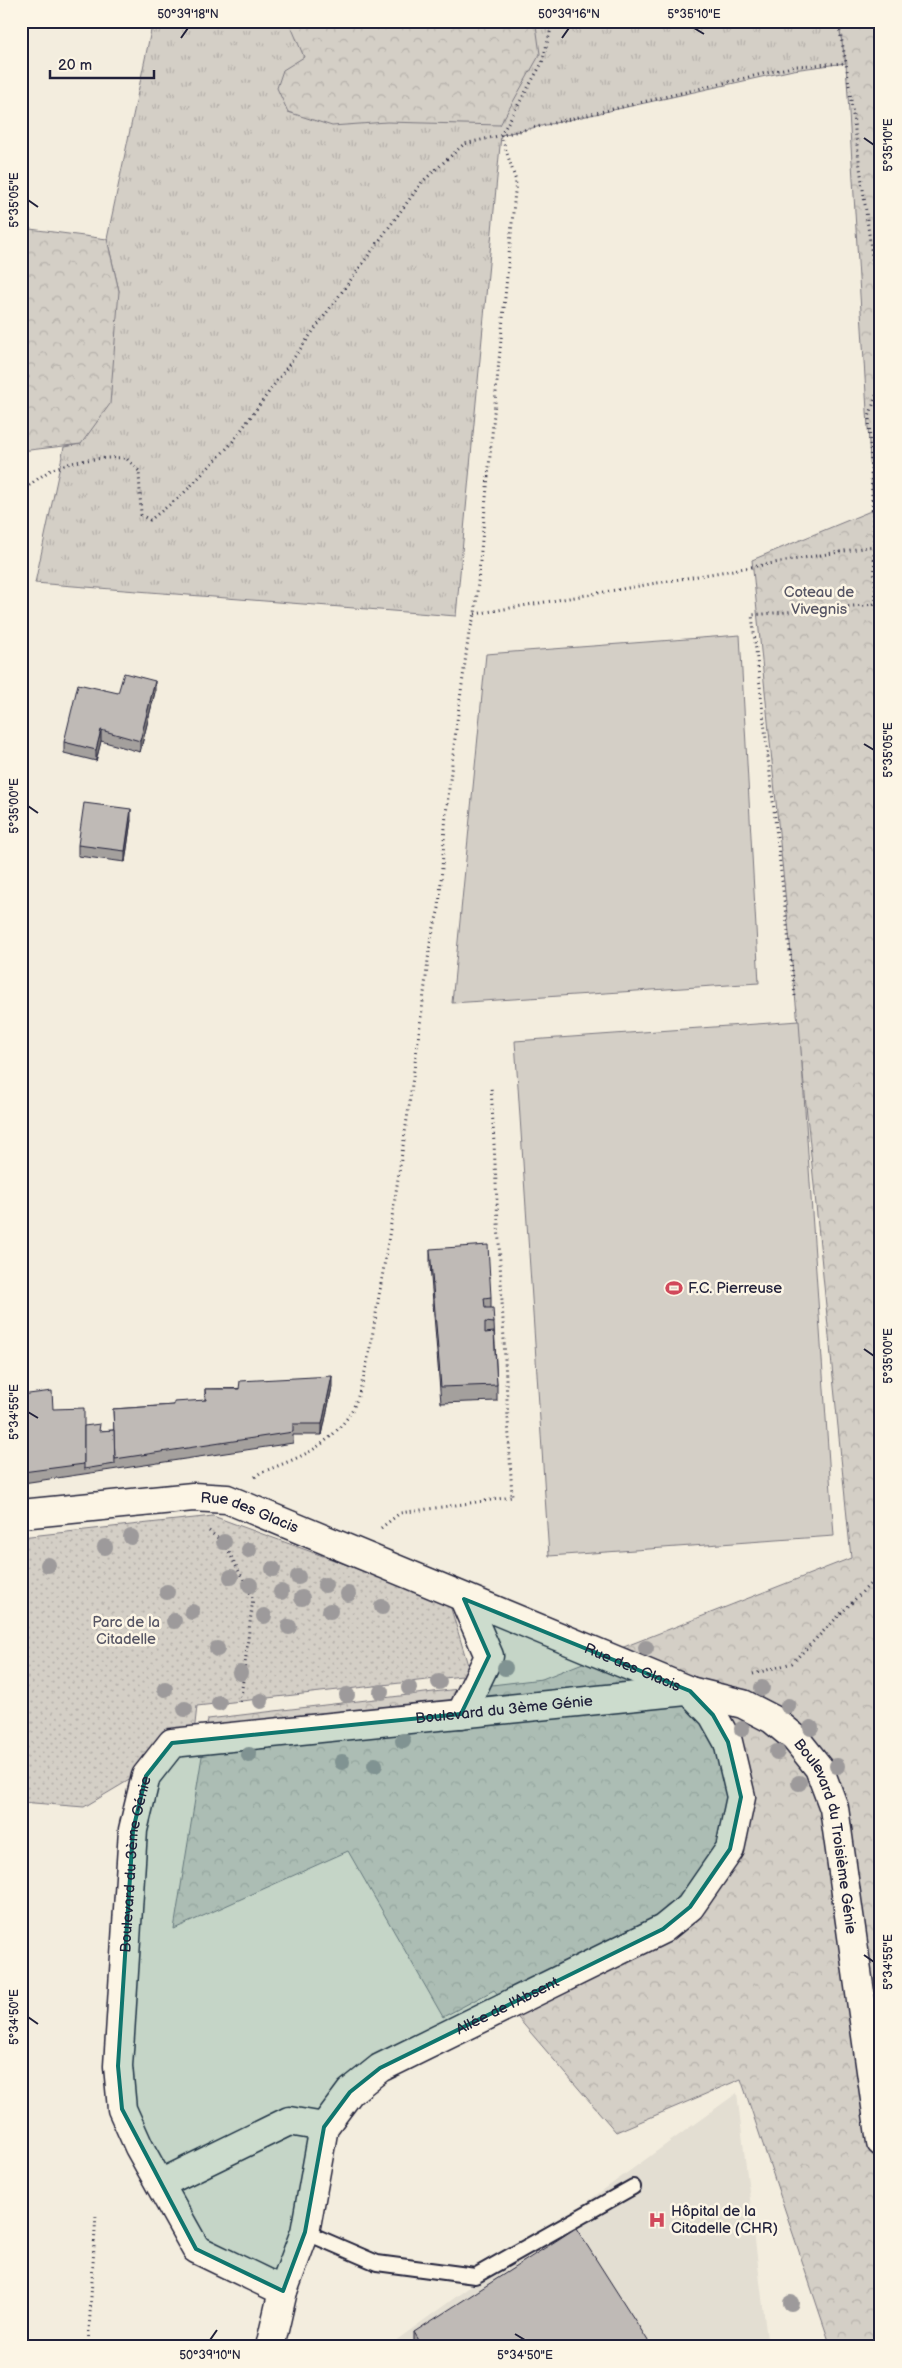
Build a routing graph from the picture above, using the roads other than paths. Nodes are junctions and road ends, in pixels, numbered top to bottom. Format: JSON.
{"nodes":[{"id":1,"x":21,"y":1514,"type":"edge"},
{"id":2,"x":464,"y":1599,"type":"junction"},
{"id":3,"x":690,"y":1690,"type":"junction"},
{"id":4,"x":461,"y":1714,"type":"junction"},
{"id":5,"x":324,"y":2127,"type":"junction"},
{"id":6,"x":881,"y":2142,"type":"edge"},
{"id":7,"x":160,"y":2184,"type":"junction"},
{"id":8,"x":633,"y":2187,"type":"dead end"},
{"id":9,"x":305,"y":2232,"type":"junction"},
{"id":10,"x":283,"y":2291,"type":"junction"},
{"id":11,"x":270,"y":2347,"type":"edge"}],
"edges":[{"from":1,"to":2,"type":"street","name":"Rue des Glacis"},
{"from":2,"to":3,"type":"street","name":"Rue des Glacis"},
{"from":2,"to":4,"type":"street"},
{"from":3,"to":4,"type":"street","name":"Boulevard du 3ème Génie"},
{"from":3,"to":5,"type":"street","name":"Allée de l'Absent"},
{"from":3,"to":6,"type":"street","name":"Boulevard du Troisième Génie"},
{"from":4,"to":7,"type":"street","name":"Boulevard du 3ème Génie"},
{"from":5,"to":7,"type":"street"},
{"from":5,"to":9,"type":"street","name":"Allée de l'Absent"},
{"from":7,"to":10,"type":"street","name":"Boulevard du 3ème Génie"},
{"from":8,"to":9,"type":"lane"},
{"from":9,"to":10,"type":"street","name":"Allée de l'Absent"},
{"from":10,"to":11,"type":"street","name":"Allée de l'Absent"}]}
